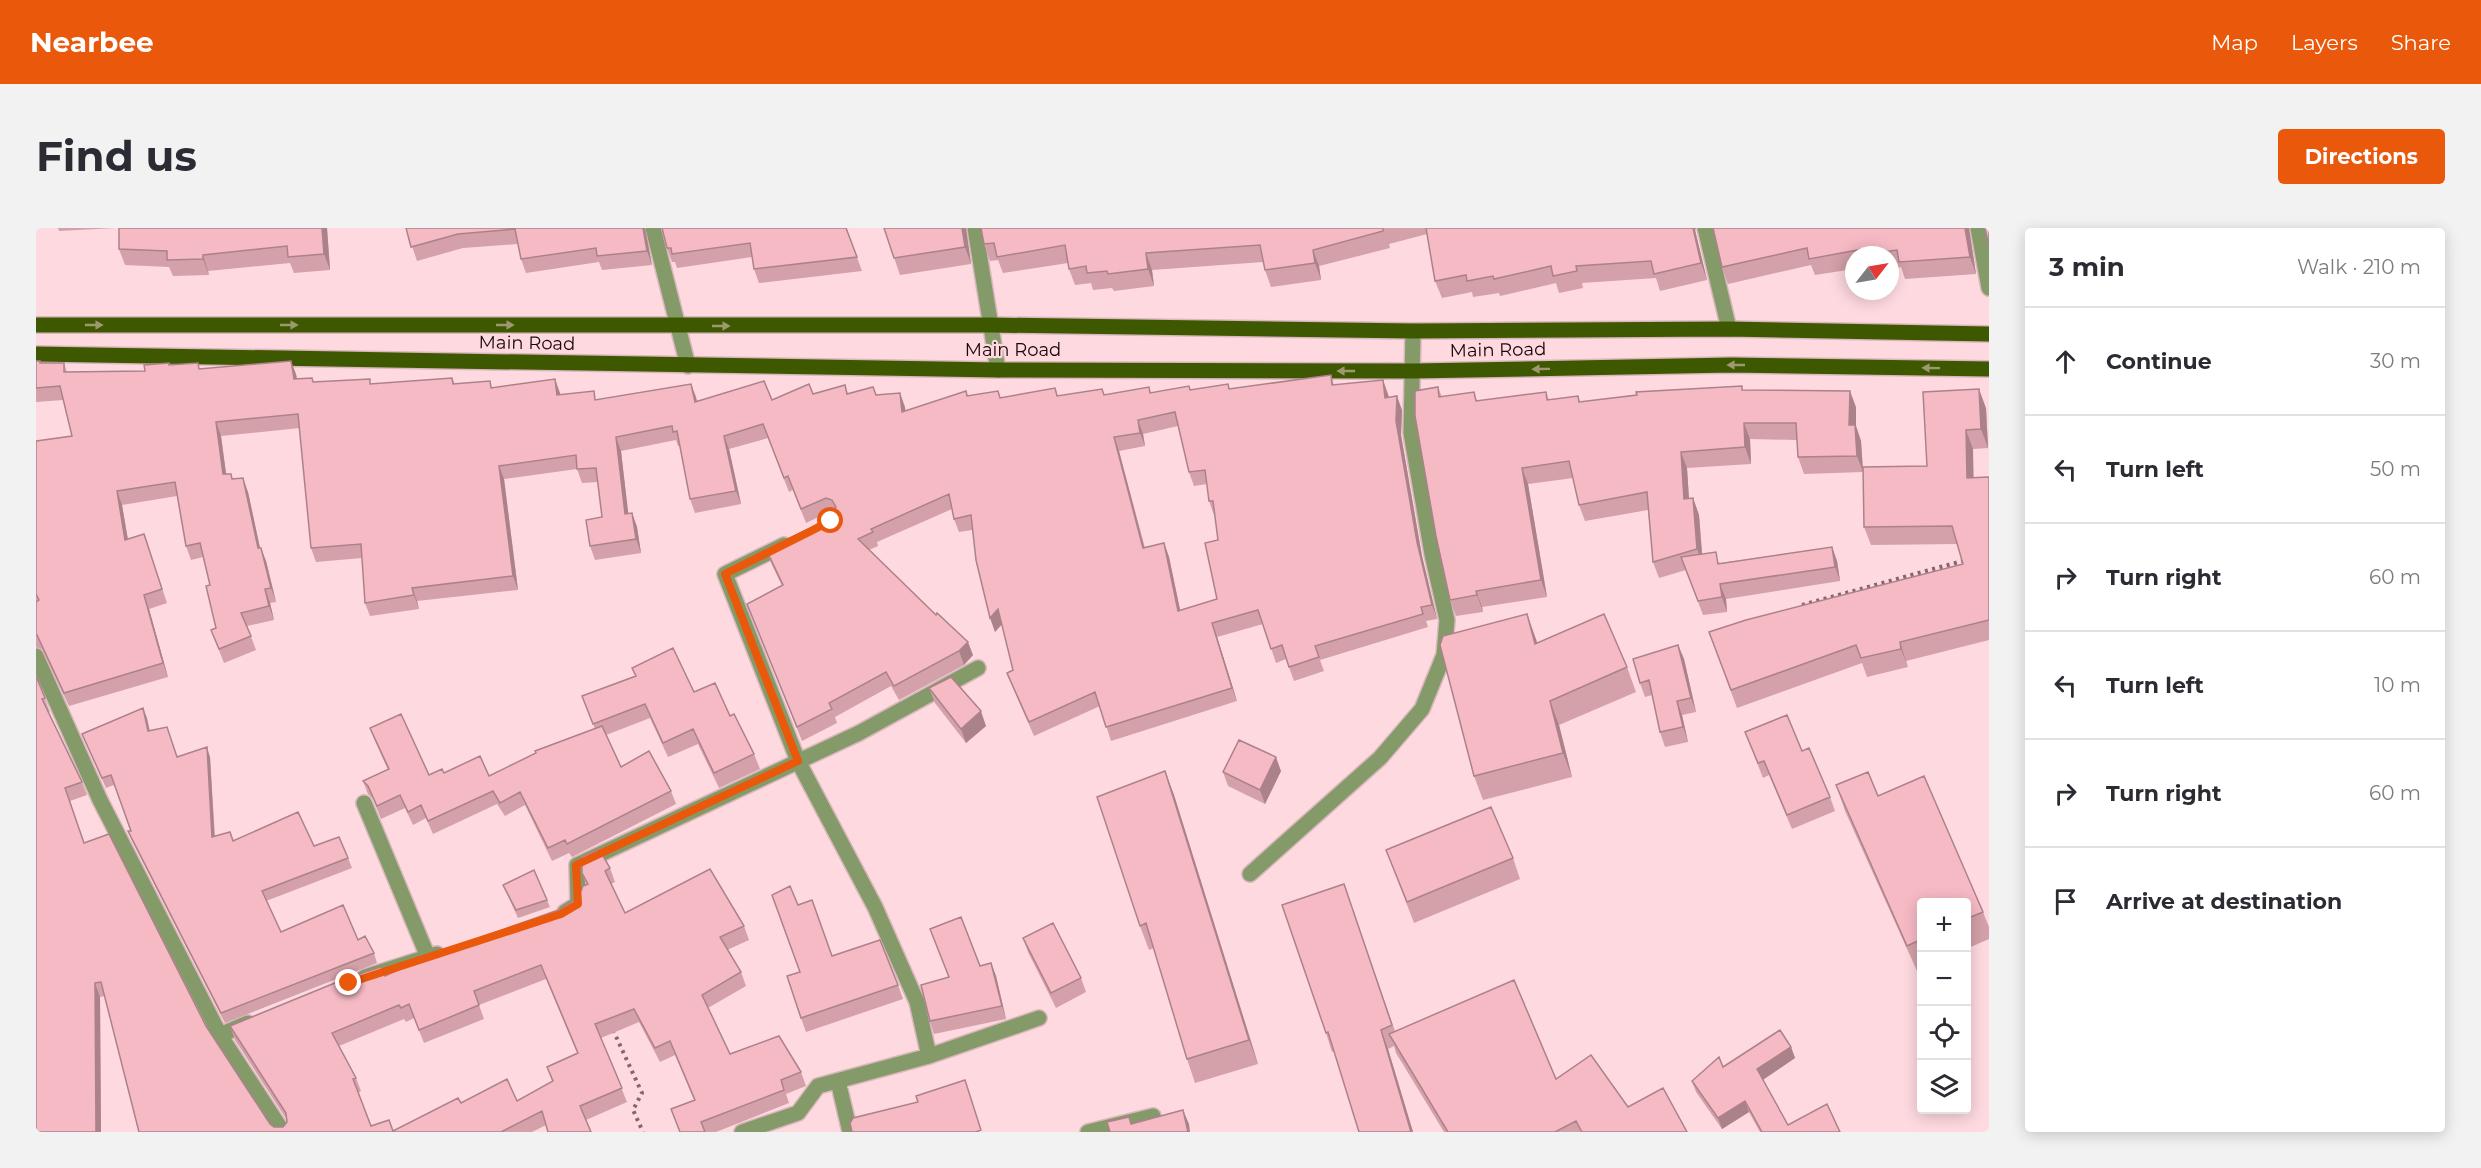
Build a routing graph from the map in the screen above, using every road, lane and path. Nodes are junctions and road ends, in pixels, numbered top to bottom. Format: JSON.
{"nodes":[{"id":1,"x":653,"y":228,"type":"edge"},
{"id":2,"x":975,"y":228,"type":"edge"},
{"id":3,"x":1705,"y":228,"type":"edge"},
{"id":4,"x":1978,"y":228,"type":"edge"},
{"id":5,"x":1989,"y":288,"type":"edge"},
{"id":6,"x":36,"y":325,"type":"edge"},
{"id":7,"x":991,"y":325,"type":"junction"},
{"id":8,"x":678,"y":326,"type":"junction"},
{"id":9,"x":1730,"y":328,"type":"junction"},
{"id":10,"x":1413,"y":331,"type":"junction"},
{"id":11,"x":1989,"y":334,"type":"edge"},
{"id":12,"x":36,"y":354,"type":"edge"},
{"id":13,"x":688,"y":366,"type":"junction"},
{"id":14,"x":1989,"y":369,"type":"edge"},
{"id":15,"x":998,"y":370,"type":"junction"},
{"id":16,"x":1414,"y":371,"type":"junction"},
{"id":17,"x":799,"y":537,"type":"edge"},
{"id":18,"x":1977,"y":557,"type":"edge"},
{"id":19,"x":1795,"y":607,"type":"edge"},
{"id":20,"x":36,"y":656,"type":"edge"},
{"id":21,"x":978,"y":668,"type":"dead end"},
{"id":22,"x":798,"y":761,"type":"junction"},
{"id":23,"x":364,"y":803,"type":"dead end"},
{"id":24,"x":1250,"y":874,"type":"dead end"},
{"id":25,"x":551,"y":917,"type":"edge"},
{"id":26,"x":447,"y":951,"type":"edge"},
{"id":27,"x":428,"y":957,"type":"junction"},
{"id":28,"x":349,"y":983,"type":"edge"},
{"id":29,"x":263,"y":1017,"type":"edge"},
{"id":30,"x":1039,"y":1018,"type":"dead end"},
{"id":31,"x":609,"y":1019,"type":"edge"},
{"id":32,"x":220,"y":1035,"type":"junction"},
{"id":33,"x":929,"y":1056,"type":"junction"},
{"id":34,"x":837,"y":1081,"type":"junction"},
{"id":35,"x":1153,"y":1116,"type":"edge"},
{"id":36,"x":283,"y":1132,"type":"edge"},
{"id":37,"x":644,"y":1132,"type":"edge"},
{"id":38,"x":742,"y":1132,"type":"edge"},
{"id":39,"x":850,"y":1132,"type":"edge"},
{"id":40,"x":1088,"y":1132,"type":"edge"}],
"edges":[{"from":1,"to":8,"type":"street"},
{"from":2,"to":7,"type":"street"},
{"from":3,"to":9,"type":"street"},
{"from":4,"to":5,"type":"street"},
{"from":6,"to":8,"type":"main road","name":"Main Road","one_way":true},
{"from":8,"to":7,"type":"main road","name":"Main Road","one_way":true},
{"from":7,"to":10,"type":"main road","name":"Main Road"},
{"from":7,"to":15,"type":"street"},
{"from":8,"to":13,"type":"street"},
{"from":9,"to":10,"type":"main road","name":"Main Road"},
{"from":9,"to":11,"type":"main road","name":"Main Road"},
{"from":10,"to":16,"type":"street"},
{"from":12,"to":13,"type":"main road","name":"Main Road"},
{"from":13,"to":15,"type":"main road","name":"Main Road"},
{"from":14,"to":16,"type":"main road","name":"Main Road","one_way":true},
{"from":16,"to":15,"type":"main road","name":"Main Road","one_way":true},
{"from":16,"to":24,"type":"street"},
{"from":17,"to":22,"type":"street"},
{"from":18,"to":19,"type":"path"},
{"from":20,"to":32,"type":"street"},
{"from":21,"to":22,"type":"street"},
{"from":22,"to":25,"type":"street"},
{"from":22,"to":33,"type":"street"},
{"from":23,"to":27,"type":"street"},
{"from":26,"to":27,"type":"street"},
{"from":27,"to":28,"type":"street"},
{"from":29,"to":32,"type":"street"},
{"from":30,"to":33,"type":"street"},
{"from":31,"to":37,"type":"path"},
{"from":32,"to":36,"type":"street"},
{"from":33,"to":34,"type":"street"},
{"from":34,"to":38,"type":"street"},
{"from":34,"to":39,"type":"street"},
{"from":35,"to":40,"type":"street"}]}
